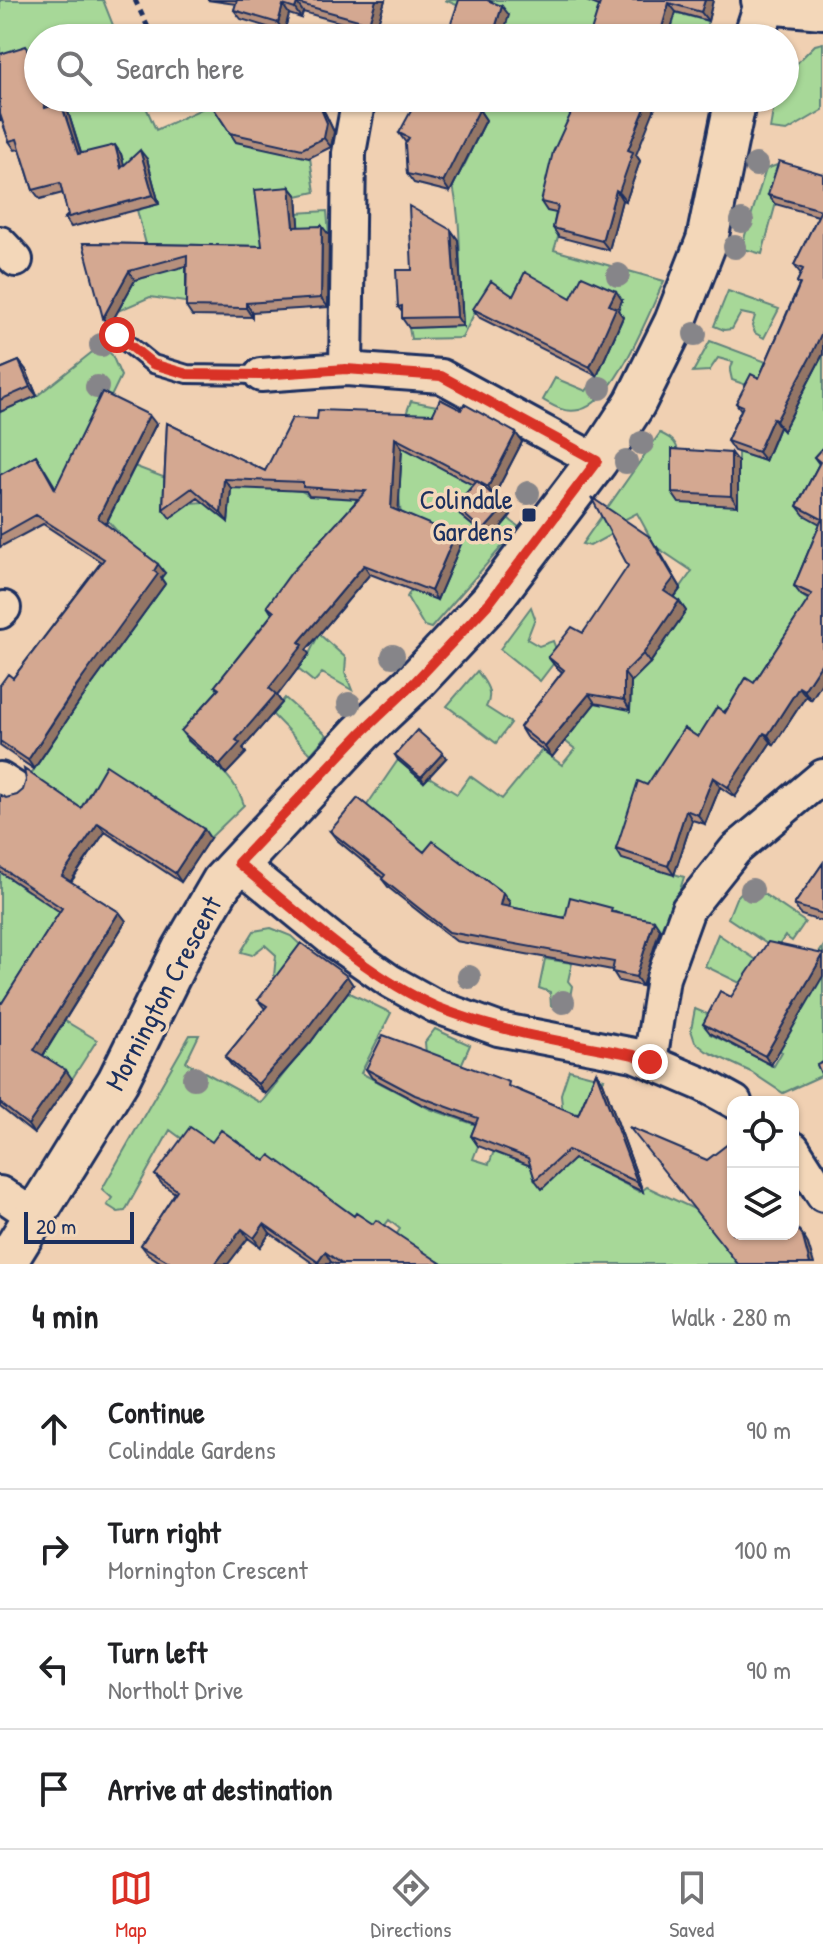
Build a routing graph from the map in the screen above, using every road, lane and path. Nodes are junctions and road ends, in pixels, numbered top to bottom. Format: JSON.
{"nodes":[{"id":1,"x":135,"y":0,"type":"edge"},
{"id":2,"x":823,"y":12,"type":"edge"},
{"id":3,"x":760,"y":15,"type":"edge"},
{"id":4,"x":146,"y":24,"type":"edge"},
{"id":5,"x":353,"y":112,"type":"edge"},
{"id":6,"x":733,"y":112,"type":"edge"},
{"id":7,"x":117,"y":335,"type":"dead end"},
{"id":8,"x":346,"y":369,"type":"junction"},
{"id":9,"x":261,"y":375,"type":"joint"},
{"id":10,"x":597,"y":461,"type":"junction"},
{"id":11,"x":822,"y":779,"type":"edge"},
{"id":12,"x":238,"y":863,"type":"junction"},
{"id":13,"x":650,"y":1062,"type":"junction"},
{"id":14,"x":727,"y":1098,"type":"edge"},
{"id":15,"x":799,"y":1157,"type":"edge"},
{"id":16,"x":0,"y":1193,"type":"edge"},
{"id":17,"x":823,"y":1195,"type":"edge"},
{"id":18,"x":34,"y":1216,"type":"junction"},
{"id":19,"x":5,"y":1264,"type":"edge"}],
"edges":[{"from":1,"to":4,"type":"path"},
{"from":2,"to":3,"type":"street"},
{"from":5,"to":8,"type":"street"},
{"from":6,"to":10,"type":"street","name":"Mornington Crescent"},
{"from":7,"to":9,"type":"lane"},
{"from":8,"to":9,"type":"street"},
{"from":8,"to":10,"type":"street"},
{"from":10,"to":12,"type":"street","name":"Mornington Crescent"},
{"from":11,"to":13,"type":"street"},
{"from":12,"to":13,"type":"street"},
{"from":12,"to":18,"type":"street","name":"Mornington Crescent"},
{"from":13,"to":14,"type":"street"},
{"from":15,"to":17,"type":"street"},
{"from":16,"to":18,"type":"street"},
{"from":18,"to":19,"type":"street","name":"Mornington Crescent"}]}
